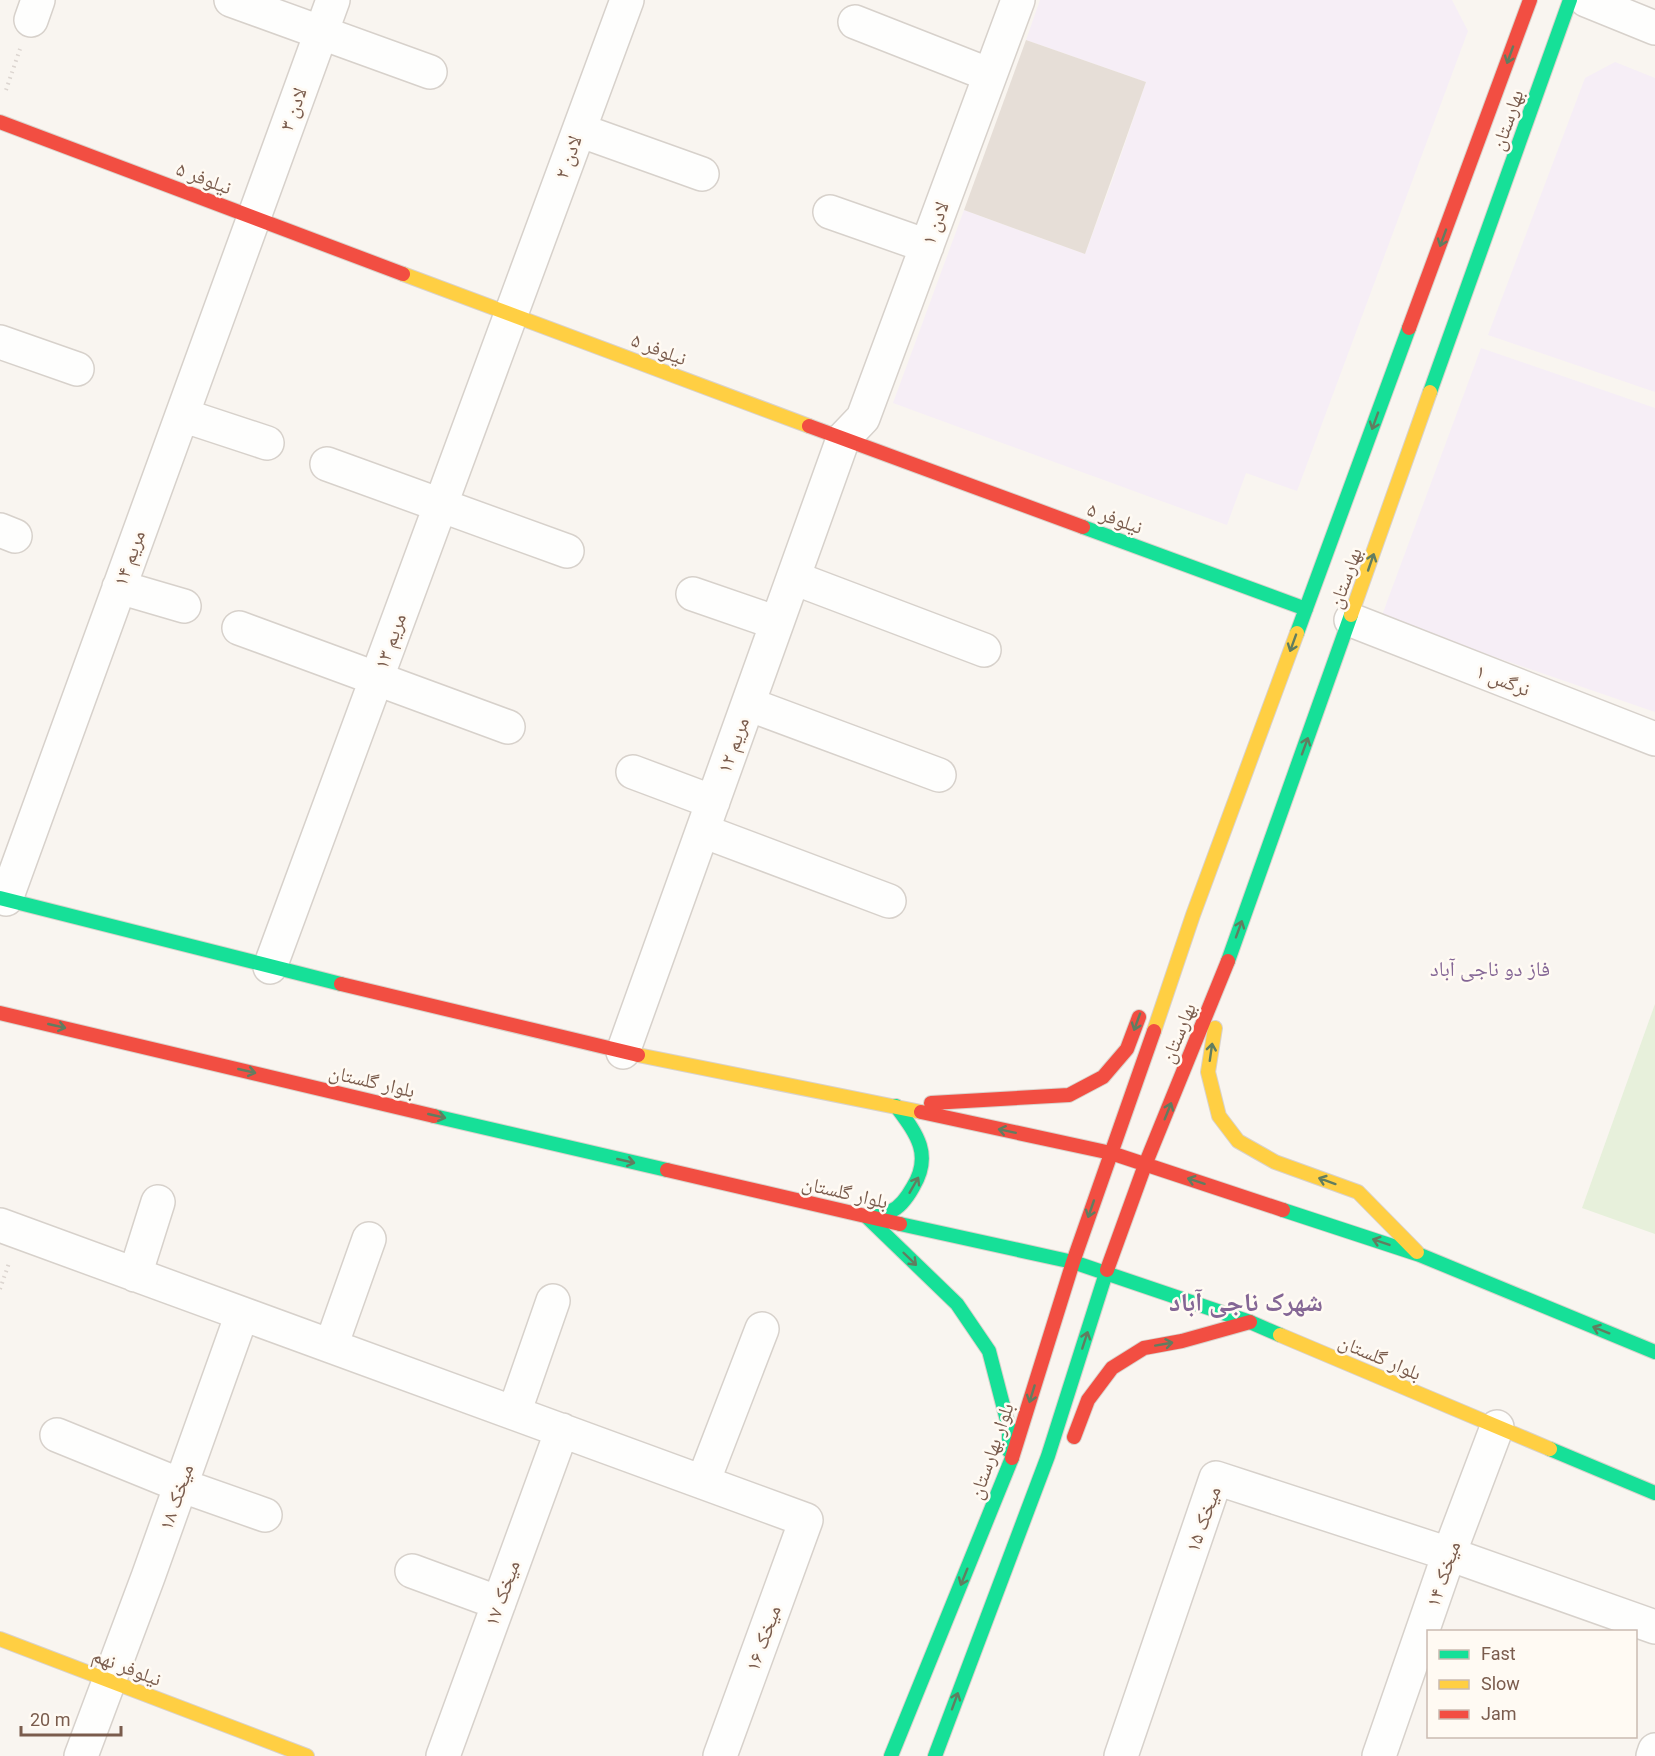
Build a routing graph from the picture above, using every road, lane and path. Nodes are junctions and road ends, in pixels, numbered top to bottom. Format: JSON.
{"nodes":[{"id":1,"x":231,"y":0,"type":"edge"},
{"id":2,"x":333,"y":0,"type":"edge"},
{"id":3,"x":627,"y":0,"type":"edge"},
{"id":4,"x":1017,"y":0,"type":"edge"},
{"id":5,"x":1530,"y":0,"type":"edge"},
{"id":6,"x":1570,"y":0,"type":"edge"},
{"id":7,"x":1586,"y":0,"type":"edge"},
{"id":8,"x":34,"y":10,"type":"edge"},
{"id":9,"x":855,"y":22,"type":"dead end"},
{"id":10,"x":1655,"y":27,"type":"edge"},
{"id":11,"x":321,"y":33,"type":"junction"},
{"id":12,"x":430,"y":72,"type":"dead end"},
{"id":13,"x":990,"y":75,"type":"junction"},
{"id":14,"x":4,"y":96,"type":"dead end"},
{"id":15,"x":0,"y":122,"type":"edge"},
{"id":16,"x":579,"y":130,"type":"junction"},
{"id":17,"x":702,"y":174,"type":"dead end"},
{"id":18,"x":830,"y":212,"type":"dead end"},
{"id":19,"x":253,"y":217,"type":"junction"},
{"id":20,"x":927,"y":246,"type":"junction"},
{"id":21,"x":510,"y":314,"type":"junction"},
{"id":22,"x":0,"y":342,"type":"edge"},
{"id":23,"x":77,"y":369,"type":"dead end"},
{"id":24,"x":182,"y":415,"type":"junction"},
{"id":25,"x":843,"y":439,"type":"junction"},
{"id":26,"x":267,"y":443,"type":"dead end"},
{"id":27,"x":327,"y":464,"type":"dead end"},
{"id":28,"x":440,"y":505,"type":"junction"},
{"id":29,"x":567,"y":551,"type":"dead end"},
{"id":30,"x":794,"y":578,"type":"junction"},
{"id":31,"x":119,"y":588,"type":"junction"},
{"id":32,"x":693,"y":594,"type":"dead end"},
{"id":33,"x":184,"y":606,"type":"dead end"},
{"id":34,"x":1306,"y":609,"type":"junction"},
{"id":35,"x":1351,"y":621,"type":"junction"},
{"id":36,"x":777,"y":623,"type":"junction"},
{"id":37,"x":240,"y":628,"type":"dead end"},
{"id":38,"x":984,"y":650,"type":"dead end"},
{"id":39,"x":376,"y":680,"type":"junction"},
{"id":40,"x":748,"y":704,"type":"junction"},
{"id":41,"x":508,"y":727,"type":"dead end"},
{"id":42,"x":1655,"y":739,"type":"edge"},
{"id":43,"x":633,"y":772,"type":"dead end"},
{"id":44,"x":939,"y":775,"type":"dead end"},
{"id":45,"x":708,"y":817,"type":"junction"},
{"id":46,"x":3,"y":898,"type":"edge"},
{"id":47,"x":890,"y":901,"type":"dead end"},
{"id":48,"x":1193,"y":915,"type":"junction"},
{"id":49,"x":270,"y":967,"type":"junction"},
{"id":50,"x":1222,"y":978,"type":"junction"},
{"id":51,"x":1155,"y":982,"type":"dead end"},
{"id":52,"x":1144,"y":1001,"type":"dead end"},
{"id":53,"x":0,"y":1013,"type":"edge"},
{"id":54,"x":623,"y":1052,"type":"junction"},
{"id":55,"x":896,"y":1106,"type":"junction"},
{"id":56,"x":1111,"y":1153,"type":"junction"},
{"id":57,"x":1145,"y":1165,"type":"junction"},
{"id":58,"x":158,"y":1202,"type":"dead end"},
{"id":59,"x":868,"y":1218,"type":"junction"},
{"id":60,"x":0,"y":1225,"type":"edge"},
{"id":61,"x":369,"y":1239,"type":"dead end"},
{"id":62,"x":1420,"y":1255,"type":"junction"},
{"id":63,"x":1073,"y":1262,"type":"junction"},
{"id":64,"x":1106,"y":1274,"type":"junction"},
{"id":65,"x":135,"y":1275,"type":"junction"},
{"id":66,"x":553,"y":1301,"type":"dead end"},
{"id":67,"x":242,"y":1314,"type":"junction"},
{"id":68,"x":1250,"y":1322,"type":"junction"},
{"id":69,"x":762,"y":1329,"type":"dead end"},
{"id":70,"x":331,"y":1346,"type":"junction"},
{"id":71,"x":1655,"y":1352,"type":"edge"},
{"id":72,"x":514,"y":1413,"type":"junction"},
{"id":73,"x":1497,"y":1427,"type":"junction"},
{"id":74,"x":562,"y":1430,"type":"junction"},
{"id":75,"x":57,"y":1435,"type":"dead end"},
{"id":76,"x":1069,"y":1451,"type":"dead end"},
{"id":77,"x":1009,"y":1467,"type":"junction"},
{"id":78,"x":703,"y":1482,"type":"junction"},
{"id":79,"x":180,"y":1485,"type":"junction"},
{"id":80,"x":1050,"y":1489,"type":"dead end"},
{"id":81,"x":1655,"y":1492,"type":"edge"},
{"id":82,"x":1027,"y":1509,"type":"junction"},
{"id":83,"x":265,"y":1515,"type":"dead end"},
{"id":84,"x":1449,"y":1554,"type":"junction"},
{"id":85,"x":412,"y":1571,"type":"dead end"},
{"id":86,"x":499,"y":1603,"type":"junction"},
{"id":87,"x":1655,"y":1628,"type":"edge"},
{"id":88,"x":0,"y":1639,"type":"edge"},
{"id":89,"x":109,"y":1681,"type":"junction"},
{"id":90,"x":1655,"y":1750,"type":"edge"},
{"id":91,"x":81,"y":1756,"type":"edge"},
{"id":92,"x":307,"y":1756,"type":"edge"},
{"id":93,"x":443,"y":1756,"type":"edge"},
{"id":94,"x":720,"y":1756,"type":"edge"},
{"id":95,"x":891,"y":1756,"type":"edge"},
{"id":96,"x":935,"y":1756,"type":"edge"},
{"id":97,"x":1121,"y":1756,"type":"edge"},
{"id":98,"x":1379,"y":1756,"type":"edge"},
{"id":99,"x":1653,"y":1756,"type":"edge"}],
"edges":[{"from":1,"to":11,"type":"street"},
{"from":2,"to":11,"type":"street","name":"لادن ۳"},
{"from":3,"to":16,"type":"street","name":"لادن ۲"},
{"from":4,"to":13,"type":"street","name":"لادن ۱"},
{"from":5,"to":34,"type":"main road","name":"بهارستان","one_way":true},
{"from":35,"to":6,"type":"main road","name":"بهارستان","one_way":true},
{"from":7,"to":10,"type":"street"},
{"from":8,"to":14,"type":"path"},
{"from":9,"to":13,"type":"street"},
{"from":11,"to":12,"type":"street"},
{"from":11,"to":19,"type":"street","name":"لادن ۳"},
{"from":13,"to":20,"type":"street","name":"لادن ۱"},
{"from":15,"to":19,"type":"main road","name":"نیلوفر ۵"},
{"from":16,"to":17,"type":"street"},
{"from":16,"to":21,"type":"street","name":"لادن ۲"},
{"from":18,"to":20,"type":"street"},
{"from":19,"to":21,"type":"main road","name":"نیلوفر ۵"},
{"from":19,"to":24,"type":"street","name":"مریم ۱۴"},
{"from":20,"to":25,"type":"street","name":"لادن ۱"},
{"from":21,"to":25,"type":"main road","name":"نیلوفر ۵"},
{"from":21,"to":28,"type":"street","name":"مریم ۱۳"},
{"from":22,"to":23,"type":"street"},
{"from":24,"to":26,"type":"street"},
{"from":24,"to":31,"type":"street","name":"مریم ۱۴"},
{"from":25,"to":30,"type":"street","name":"مریم ۱۲"},
{"from":25,"to":34,"type":"main road","name":"نیلوفر ۵"},
{"from":27,"to":28,"type":"street"},
{"from":28,"to":29,"type":"street"},
{"from":28,"to":39,"type":"street","name":"مریم ۱۳"},
{"from":30,"to":36,"type":"street","name":"مریم ۱۲"},
{"from":30,"to":38,"type":"street"},
{"from":31,"to":33,"type":"street"},
{"from":31,"to":46,"type":"street","name":"مریم ۱۴"},
{"from":32,"to":36,"type":"street"},
{"from":34,"to":48,"type":"main road","name":"بهارستان","one_way":true},
{"from":35,"to":42,"type":"street","name":"نرگس ۱"},
{"from":50,"to":35,"type":"main road","name":"بهارستان","one_way":true},
{"from":36,"to":40,"type":"street","name":"مریم ۱۲"},
{"from":37,"to":39,"type":"street"},
{"from":39,"to":41,"type":"street"},
{"from":39,"to":49,"type":"street","name":"مریم ۱۳"},
{"from":40,"to":44,"type":"street"},
{"from":40,"to":45,"type":"street","name":"مریم ۱۲"},
{"from":43,"to":45,"type":"street"},
{"from":45,"to":47,"type":"street"},
{"from":45,"to":54,"type":"street","name":"مریم ۱۲"},
{"from":46,"to":49,"type":"main road"},
{"from":48,"to":51,"type":"main road"},
{"from":48,"to":56,"type":"main road","name":"بهارستان"},
{"from":49,"to":54,"type":"main road"},
{"from":57,"to":50,"type":"main road","name":"بهارستان","one_way":true},
{"from":62,"to":50,"type":"main road","one_way":true},
{"from":52,"to":55,"type":"main road","one_way":true},
{"from":53,"to":59,"type":"main road","name":"بلوار گلستان","one_way":true},
{"from":54,"to":55,"type":"main road"},
{"from":56,"to":55,"type":"main road","one_way":true},
{"from":59,"to":55,"type":"main road","one_way":true},
{"from":56,"to":57,"type":"main road"},
{"from":56,"to":63,"type":"main road","name":"بلوار بهارستان","one_way":true},
{"from":62,"to":57,"type":"main road","one_way":true},
{"from":57,"to":64,"type":"main road"},
{"from":58,"to":65,"type":"street"},
{"from":59,"to":63,"type":"main road","name":"بلوار گلستان"},
{"from":59,"to":77,"type":"main road","one_way":true},
{"from":60,"to":65,"type":"street"},
{"from":61,"to":70,"type":"street"},
{"from":71,"to":62,"type":"main road","one_way":true},
{"from":63,"to":64,"type":"main road","name":"بلوار گلستان"},
{"from":63,"to":77,"type":"main road","name":"بلوار بهارستان","one_way":true},
{"from":64,"to":68,"type":"main road","name":"بلوار گلستان"},
{"from":82,"to":64,"type":"main road","one_way":true},
{"from":65,"to":67,"type":"street"},
{"from":66,"to":72,"type":"street"},
{"from":67,"to":70,"type":"street"},
{"from":67,"to":79,"type":"street","name":"میخک ۱۸"},
{"from":68,"to":73,"type":"main road","name":"بلوار گلستان"},
{"from":76,"to":68,"type":"main road","one_way":true},
{"from":69,"to":78,"type":"street"},
{"from":70,"to":72,"type":"street"},
{"from":72,"to":74,"type":"street"},
{"from":73,"to":81,"type":"main road","name":"بلوار گلستان"},
{"from":73,"to":84,"type":"street","name":"میخک ۱۴"},
{"from":74,"to":78,"type":"street"},
{"from":74,"to":86,"type":"street","name":"میخک ۱۷"},
{"from":75,"to":79,"type":"street"},
{"from":77,"to":95,"type":"main road","name":"بلوار بهارستان","one_way":true},
{"from":78,"to":94,"type":"street","name":"میخک ۱۶"},
{"from":79,"to":83,"type":"street"},
{"from":79,"to":89,"type":"street","name":"میخک ۱۸"},
{"from":80,"to":82,"type":"main road"},
{"from":96,"to":82,"type":"main road","one_way":true},
{"from":84,"to":87,"type":"street"},
{"from":84,"to":97,"type":"street","name":"میخک ۱۵"},
{"from":84,"to":98,"type":"street","name":"میخک ۱۴"},
{"from":85,"to":86,"type":"street"},
{"from":86,"to":93,"type":"street","name":"میخک ۱۷"},
{"from":88,"to":89,"type":"main road","name":"نیلوفر نهم"},
{"from":89,"to":91,"type":"street","name":"میخک ۱۸"},
{"from":89,"to":92,"type":"main road","name":"نیلوفر نهم"},
{"from":90,"to":99,"type":"street"}]}
